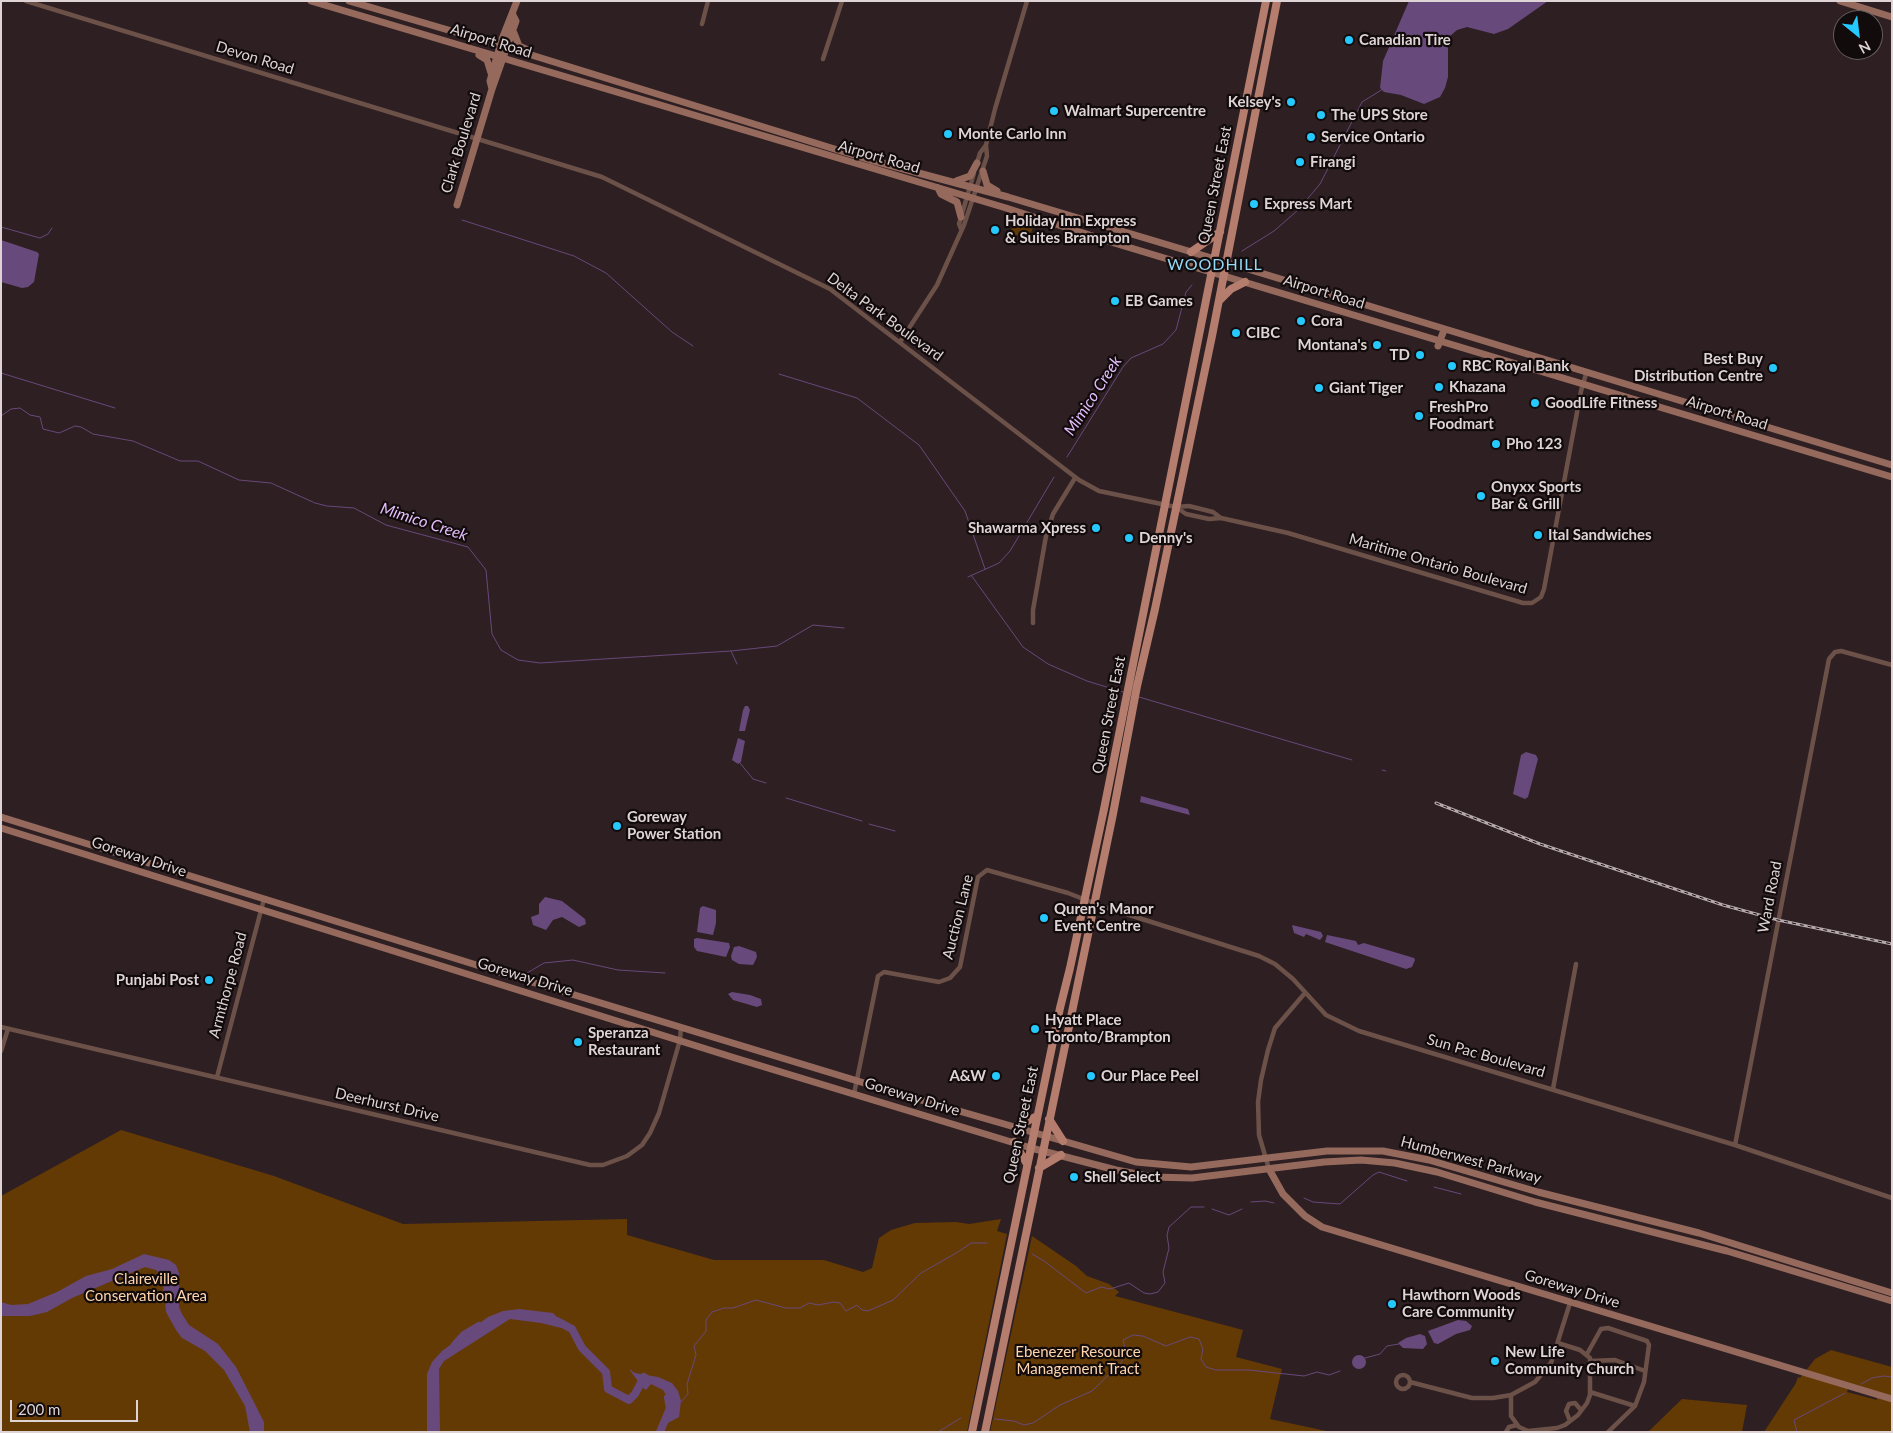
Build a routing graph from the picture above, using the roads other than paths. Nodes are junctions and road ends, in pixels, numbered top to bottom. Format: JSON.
{"nodes":[{"id":1,"x":26,"y":1,"type":"edge"},
{"id":2,"x":311,"y":1,"type":"edge"},
{"id":3,"x":349,"y":1,"type":"edge"},
{"id":4,"x":517,"y":1,"type":"edge"},
{"id":5,"x":708,"y":1,"type":"edge"},
{"id":6,"x":842,"y":1,"type":"edge"},
{"id":7,"x":1026,"y":1,"type":"edge"},
{"id":8,"x":1266,"y":1,"type":"edge"},
{"id":9,"x":1277,"y":1,"type":"edge"},
{"id":10,"x":1840,"y":1,"type":"edge"},
{"id":11,"x":1892,"y":17,"type":"edge"},
{"id":12,"x":702,"y":24,"type":"dead end"},
{"id":13,"x":510,"y":28,"type":"junction"},
{"id":14,"x":472,"y":37,"type":"junction"},
{"id":15,"x":464,"y":47,"type":"junction"},
{"id":16,"x":504,"y":47,"type":"junction"},
{"id":17,"x":537,"y":57,"type":"junction"},
{"id":18,"x":500,"y":58,"type":"junction"},
{"id":19,"x":823,"y":59,"type":"dead end"},
{"id":20,"x":492,"y":76,"type":"junction"},
{"id":21,"x":492,"y":89,"type":"junction"},
{"id":22,"x":477,"y":138,"type":"junction"},
{"id":23,"x":986,"y":145,"type":"junction"},
{"id":24,"x":977,"y":163,"type":"junction"},
{"id":25,"x":983,"y":171,"type":"junction"},
{"id":26,"x":946,"y":180,"type":"junction"},
{"id":27,"x":938,"y":188,"type":"junction"},
{"id":28,"x":973,"y":188,"type":"junction"},
{"id":29,"x":970,"y":197,"type":"junction"},
{"id":30,"x":1008,"y":197,"type":"junction"},
{"id":31,"x":457,"y":205,"type":"dead end"},
{"id":32,"x":961,"y":217,"type":"junction"},
{"id":33,"x":961,"y":229,"type":"junction"},
{"id":34,"x":1220,"y":232,"type":"junction"},
{"id":35,"x":1191,"y":252,"type":"junction"},
{"id":36,"x":1214,"y":259,"type":"junction"},
{"id":37,"x":1227,"y":263,"type":"junction"},
{"id":38,"x":1212,"y":272,"type":"junction"},
{"id":39,"x":1224,"y":276,"type":"junction"},
{"id":40,"x":1245,"y":282,"type":"junction"},
{"id":41,"x":1219,"y":301,"type":"junction"},
{"id":42,"x":1444,"y":330,"type":"junction"},
{"id":43,"x":900,"y":342,"type":"junction"},
{"id":44,"x":1439,"y":343,"type":"junction"},
{"id":45,"x":1586,"y":374,"type":"junction"},
{"id":46,"x":1583,"y":384,"type":"junction"},
{"id":47,"x":1184,"y":414,"type":"junction"},
{"id":48,"x":1190,"y":438,"type":"junction"},
{"id":49,"x":1892,"y":465,"type":"edge"},
{"id":50,"x":1892,"y":477,"type":"edge"},
{"id":51,"x":1075,"y":478,"type":"junction"},
{"id":52,"x":1166,"y":505,"type":"junction"},
{"id":53,"x":1176,"y":507,"type":"junction"},
{"id":54,"x":1221,"y":518,"type":"junction"},
{"id":55,"x":1033,"y":623,"type":"dead end"},
{"id":56,"x":1892,"y":665,"type":"edge"},
{"id":57,"x":1133,"y":685,"type":"junction"},
{"id":58,"x":1125,"y":723,"type":"junction"},
{"id":59,"x":1,"y":817,"type":"edge"},
{"id":60,"x":1,"y":828,"type":"edge"},
{"id":61,"x":264,"y":899,"type":"junction"},
{"id":62,"x":1084,"y":900,"type":"junction"},
{"id":63,"x":1094,"y":904,"type":"junction"},
{"id":64,"x":261,"y":910,"type":"junction"},
{"id":65,"x":1576,"y":964,"type":"dead end"},
{"id":66,"x":1305,"y":994,"type":"junction"},
{"id":67,"x":1,"y":1027,"type":"edge"},
{"id":68,"x":681,"y":1027,"type":"junction"},
{"id":69,"x":8,"y":1029,"type":"junction"},
{"id":70,"x":680,"y":1040,"type":"junction"},
{"id":71,"x":1,"y":1051,"type":"edge"},
{"id":72,"x":216,"y":1077,"type":"junction"},
{"id":73,"x":857,"y":1081,"type":"junction"},
{"id":74,"x":1552,"y":1089,"type":"junction"},
{"id":75,"x":854,"y":1094,"type":"junction"},
{"id":76,"x":1037,"y":1116,"type":"junction"},
{"id":77,"x":1049,"y":1119,"type":"junction"},
{"id":78,"x":1016,"y":1127,"type":"junction"},
{"id":79,"x":1034,"y":1132,"type":"junction"},
{"id":80,"x":1045,"y":1136,"type":"junction"},
{"id":81,"x":1063,"y":1141,"type":"junction"},
{"id":82,"x":1014,"y":1142,"type":"junction"},
{"id":83,"x":1735,"y":1145,"type":"junction"},
{"id":84,"x":1031,"y":1148,"type":"junction"},
{"id":85,"x":1042,"y":1151,"type":"junction"},
{"id":86,"x":1061,"y":1155,"type":"junction"},
{"id":87,"x":1265,"y":1159,"type":"junction"},
{"id":88,"x":1027,"y":1164,"type":"junction"},
{"id":89,"x":1039,"y":1168,"type":"junction"},
{"id":90,"x":1269,"y":1169,"type":"junction"},
{"id":91,"x":1892,"y":1198,"type":"edge"},
{"id":92,"x":1892,"y":1293,"type":"edge"},
{"id":93,"x":1892,"y":1301,"type":"edge"},
{"id":94,"x":1570,"y":1303,"type":"junction"},
{"id":95,"x":1558,"y":1343,"type":"junction"},
{"id":96,"x":1588,"y":1354,"type":"junction"},
{"id":97,"x":1590,"y":1361,"type":"junction"},
{"id":98,"x":1645,"y":1371,"type":"junction"},
{"id":99,"x":1410,"y":1382,"type":"dead end"},
{"id":100,"x":1590,"y":1392,"type":"junction"},
{"id":101,"x":1511,"y":1395,"type":"junction"},
{"id":102,"x":1892,"y":1399,"type":"edge"},
{"id":103,"x":1635,"y":1406,"type":"junction"},
{"id":104,"x":1581,"y":1410,"type":"junction"},
{"id":105,"x":1570,"y":1421,"type":"junction"},
{"id":106,"x":1519,"y":1429,"type":"edge"},
{"id":107,"x":1556,"y":1430,"type":"edge"},
{"id":108,"x":972,"y":1432,"type":"edge"},
{"id":109,"x":985,"y":1432,"type":"edge"},
{"id":110,"x":1506,"y":1432,"type":"edge"},
{"id":111,"x":1608,"y":1432,"type":"edge"}],
"edges":[{"from":1,"to":22,"type":"street","name":"Devon Road"},
{"from":2,"to":15,"type":"main road","name":"Airport Road"},
{"from":3,"to":14,"type":"main road","name":"Airport Road"},
{"from":4,"to":13,"type":"main road","name":"Clark Boulevard"},
{"from":5,"to":12,"type":"street"},
{"from":6,"to":19,"type":"street"},
{"from":7,"to":23,"type":"street"},
{"from":8,"to":34,"type":"main road","name":"Queen Street East"},
{"from":9,"to":37,"type":"main road","name":"Queen Street East"},
{"from":10,"to":11,"type":"main road"},
{"from":13,"to":14,"type":"main road"},
{"from":13,"to":16,"type":"main road","name":"Clark Boulevard"},
{"from":13,"to":17,"type":"main road"},
{"from":14,"to":16,"type":"main road","name":"Airport Road"},
{"from":15,"to":18,"type":"main road","name":"Airport Road"},
{"from":15,"to":20,"type":"main road"},
{"from":16,"to":17,"type":"main road","name":"Airport Road"},
{"from":16,"to":18,"type":"main road","name":"Clark Boulevard"},
{"from":17,"to":26,"type":"main road","name":"Airport Road"},
{"from":18,"to":20,"type":"main road","name":"Clark Boulevard"},
{"from":18,"to":21,"type":"main road","name":"Clark Boulevard"},
{"from":18,"to":27,"type":"main road","name":"Airport Road"},
{"from":20,"to":21,"type":"main road","name":"Clark Boulevard"},
{"from":21,"to":22,"type":"main road","name":"Clark Boulevard"},
{"from":22,"to":31,"type":"main road","name":"Clark Boulevard"},
{"from":22,"to":43,"type":"street","name":"Delta Park Boulevard"},
{"from":23,"to":24,"type":"street"},
{"from":23,"to":25,"type":"street"},
{"from":24,"to":26,"type":"main road"},
{"from":24,"to":28,"type":"street"},
{"from":25,"to":28,"type":"street"},
{"from":25,"to":30,"type":"main road"},
{"from":26,"to":28,"type":"main road","name":"Airport Road"},
{"from":27,"to":29,"type":"main road","name":"Airport Road"},
{"from":27,"to":32,"type":"main road"},
{"from":28,"to":29,"type":"street"},
{"from":28,"to":30,"type":"main road","name":"Airport Road"},
{"from":29,"to":32,"type":"street"},
{"from":29,"to":33,"type":"street"},
{"from":29,"to":38,"type":"main road","name":"Airport Road"},
{"from":30,"to":35,"type":"main road","name":"Airport Road"},
{"from":32,"to":33,"type":"street"},
{"from":33,"to":43,"type":"street"},
{"from":34,"to":35,"type":"main road"},
{"from":34,"to":36,"type":"main road","name":"Queen Street East"},
{"from":35,"to":36,"type":"main road","name":"Airport Road"},
{"from":36,"to":37,"type":"main road","name":"Airport Road"},
{"from":36,"to":38,"type":"main road","name":"Queen Street East"},
{"from":37,"to":39,"type":"main road","name":"Queen Street East"},
{"from":37,"to":42,"type":"main road","name":"Airport Road"},
{"from":38,"to":39,"type":"main road","name":"Airport Road"},
{"from":38,"to":47,"type":"main road","name":"Queen Street East"},
{"from":39,"to":40,"type":"main road","name":"Airport Road"},
{"from":39,"to":41,"type":"main road","name":"Queen Street East"},
{"from":40,"to":41,"type":"main road"},
{"from":40,"to":44,"type":"main road","name":"Airport Road"},
{"from":41,"to":48,"type":"main road","name":"Queen Street East"},
{"from":42,"to":44,"type":"main road"},
{"from":42,"to":45,"type":"main road","name":"Airport Road"},
{"from":43,"to":51,"type":"street","name":"Delta Park Boulevard"},
{"from":44,"to":46,"type":"main road","name":"Airport Road"},
{"from":45,"to":46,"type":"street","name":"Maritime Ontario Boulevard"},
{"from":45,"to":49,"type":"main road","name":"Airport Road"},
{"from":46,"to":50,"type":"main road","name":"Airport Road"},
{"from":46,"to":54,"type":"street","name":"Maritime Ontario Boulevard"},
{"from":47,"to":48,"type":"main road"},
{"from":47,"to":52,"type":"main road","name":"Queen Street East"},
{"from":48,"to":53,"type":"main road","name":"Queen Street East"},
{"from":51,"to":52,"type":"street","name":"Delta Park Boulevard"},
{"from":51,"to":55,"type":"street"},
{"from":52,"to":53,"type":"street","name":"Delta Park Boulevard"},
{"from":52,"to":57,"type":"main road","name":"Queen Street East"},
{"from":53,"to":54,"type":"street","name":"Maritime Ontario Boulevard"},
{"from":53,"to":54,"type":"street","name":"Maritime Ontario Boulevard"},
{"from":53,"to":57,"type":"main road","name":"Queen Street East"},
{"from":56,"to":83,"type":"street","name":"Ward Road"},
{"from":57,"to":58,"type":"main road","name":"Queen Street East"},
{"from":58,"to":62,"type":"main road","name":"Queen Street East"},
{"from":58,"to":63,"type":"main road","name":"Queen Street East"},
{"from":59,"to":61,"type":"main road","name":"Goreway Drive"},
{"from":60,"to":64,"type":"main road","name":"Goreway Drive"},
{"from":61,"to":64,"type":"street","name":"Armthorpe Road"},
{"from":61,"to":68,"type":"main road","name":"Goreway Drive"},
{"from":62,"to":63,"type":"street","name":"Auction Lane"},
{"from":62,"to":73,"type":"street","name":"Auction Lane"},
{"from":62,"to":76,"type":"main road","name":"Queen Street East"},
{"from":63,"to":66,"type":"street","name":"Sun Pac Boulevard"},
{"from":63,"to":77,"type":"main road","name":"Queen Street East"},
{"from":64,"to":70,"type":"main road","name":"Goreway Drive"},
{"from":64,"to":72,"type":"street","name":"Armthorpe Road"},
{"from":65,"to":74,"type":"street"},
{"from":66,"to":74,"type":"street","name":"Sun Pac Boulevard"},
{"from":66,"to":87,"type":"street"},
{"from":67,"to":69,"type":"street","name":"Deerhurst Drive"},
{"from":68,"to":70,"type":"street","name":"Deerhurst Drive"},
{"from":68,"to":73,"type":"main road","name":"Goreway Drive"},
{"from":69,"to":71,"type":"street"},
{"from":69,"to":72,"type":"street","name":"Deerhurst Drive"},
{"from":70,"to":72,"type":"street","name":"Deerhurst Drive"},
{"from":70,"to":75,"type":"main road","name":"Goreway Drive"},
{"from":73,"to":75,"type":"street","name":"Auction Lane"},
{"from":73,"to":78,"type":"main road","name":"Goreway Drive"},
{"from":74,"to":83,"type":"street","name":"Sun Pac Boulevard"},
{"from":75,"to":82,"type":"main road","name":"Goreway Drive"},
{"from":76,"to":78,"type":"main road"},
{"from":76,"to":79,"type":"main road","name":"Queen Street East"},
{"from":77,"to":80,"type":"main road","name":"Queen Street East"},
{"from":77,"to":81,"type":"main road"},
{"from":78,"to":79,"type":"main road","name":"Goreway Drive"},
{"from":79,"to":80,"type":"main road","name":"Humberwest Parkway"},
{"from":79,"to":84,"type":"main road","name":"Queen Street East"},
{"from":80,"to":81,"type":"main road","name":"Humberwest Parkway"},
{"from":80,"to":85,"type":"main road","name":"Queen Street East"},
{"from":81,"to":87,"type":"main road","name":"Humberwest Parkway"},
{"from":82,"to":84,"type":"main road","name":"Goreway Drive"},
{"from":82,"to":88,"type":"main road"},
{"from":83,"to":91,"type":"street","name":"Sun Pac Boulevard"},
{"from":84,"to":85,"type":"main road","name":"Goreway Drive"},
{"from":84,"to":88,"type":"main road","name":"Queen Street East"},
{"from":85,"to":86,"type":"main road","name":"Humberwest Parkway"},
{"from":85,"to":89,"type":"main road","name":"Queen Street East"},
{"from":86,"to":89,"type":"main road"},
{"from":86,"to":90,"type":"main road","name":"Humberwest Parkway"},
{"from":87,"to":90,"type":"street"},
{"from":87,"to":92,"type":"main road","name":"Humberwest Parkway"},
{"from":88,"to":108,"type":"main road","name":"Queen Street East"},
{"from":89,"to":109,"type":"main road","name":"Queen Street East"},
{"from":90,"to":93,"type":"main road","name":"Humberwest Parkway"},
{"from":90,"to":94,"type":"main road","name":"Goreway Drive"},
{"from":94,"to":95,"type":"street"},
{"from":94,"to":102,"type":"main road","name":"Goreway Drive"},
{"from":95,"to":96,"type":"street"},
{"from":95,"to":101,"type":"street"},
{"from":96,"to":97,"type":"street"},
{"from":96,"to":98,"type":"street"},
{"from":97,"to":98,"type":"street"},
{"from":97,"to":100,"type":"street"},
{"from":98,"to":103,"type":"street"},
{"from":99,"to":101,"type":"street"},
{"from":100,"to":103,"type":"street"},
{"from":100,"to":104,"type":"street"},
{"from":101,"to":106,"type":"street"},
{"from":103,"to":111,"type":"street"},
{"from":104,"to":105,"type":"street"},
{"from":104,"to":105,"type":"street"},
{"from":105,"to":107,"type":"street"},
{"from":106,"to":107,"type":"street"},
{"from":106,"to":110,"type":"street"}]}
